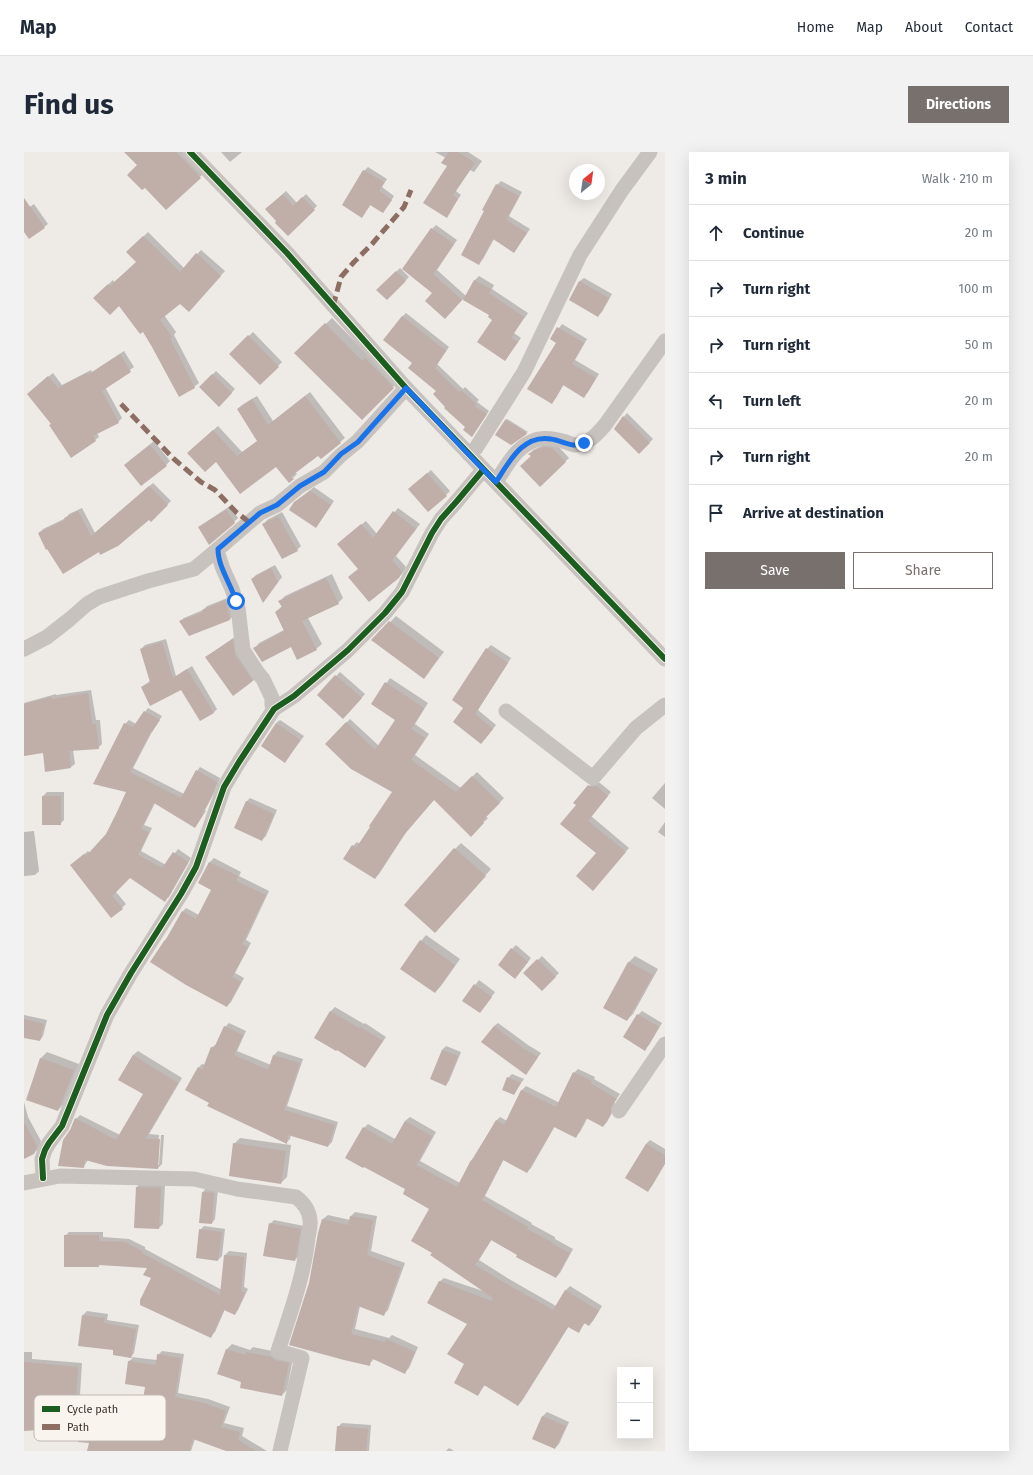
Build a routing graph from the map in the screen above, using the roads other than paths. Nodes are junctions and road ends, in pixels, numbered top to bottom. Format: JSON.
{"nodes":[{"id":1,"x":190,"y":152,"type":"edge"},
{"id":2,"x":650,"y":152,"type":"edge"},
{"id":3,"x":665,"y":341,"type":"edge"},
{"id":4,"x":406,"y":388,"type":"junction"},
{"id":5,"x":469,"y":454,"type":"junction"},
{"id":6,"x":483,"y":470,"type":"junction"},
{"id":7,"x":496,"y":482,"type":"junction"},
{"id":8,"x":218,"y":549,"type":"junction"},
{"id":9,"x":24,"y":649,"type":"edge"},
{"id":10,"x":665,"y":659,"type":"edge"},
{"id":11,"x":665,"y":705,"type":"edge"},
{"id":12,"x":274,"y":709,"type":"junction"},
{"id":13,"x":506,"y":711,"type":"dead end"},
{"id":14,"x":665,"y":1044,"type":"edge"},
{"id":15,"x":619,"y":1111,"type":"dead end"},
{"id":16,"x":43,"y":1178,"type":"junction"},
{"id":17,"x":24,"y":1183,"type":"edge"},
{"id":18,"x":280,"y":1451,"type":"edge"}],
"edges":[{"from":1,"to":4,"type":"street"},
{"from":2,"to":5,"type":"street"},
{"from":3,"to":7,"type":"street"},
{"from":4,"to":5,"type":"street"},
{"from":4,"to":8,"type":"street"},
{"from":5,"to":6,"type":"street"},
{"from":6,"to":7,"type":"street"},
{"from":6,"to":12,"type":"street"},
{"from":7,"to":10,"type":"street"},
{"from":8,"to":9,"type":"street"},
{"from":8,"to":12,"type":"street"},
{"from":11,"to":13,"type":"street"},
{"from":12,"to":16,"type":"street"},
{"from":14,"to":15,"type":"street"},
{"from":16,"to":17,"type":"street"},
{"from":16,"to":18,"type":"street"}]}
